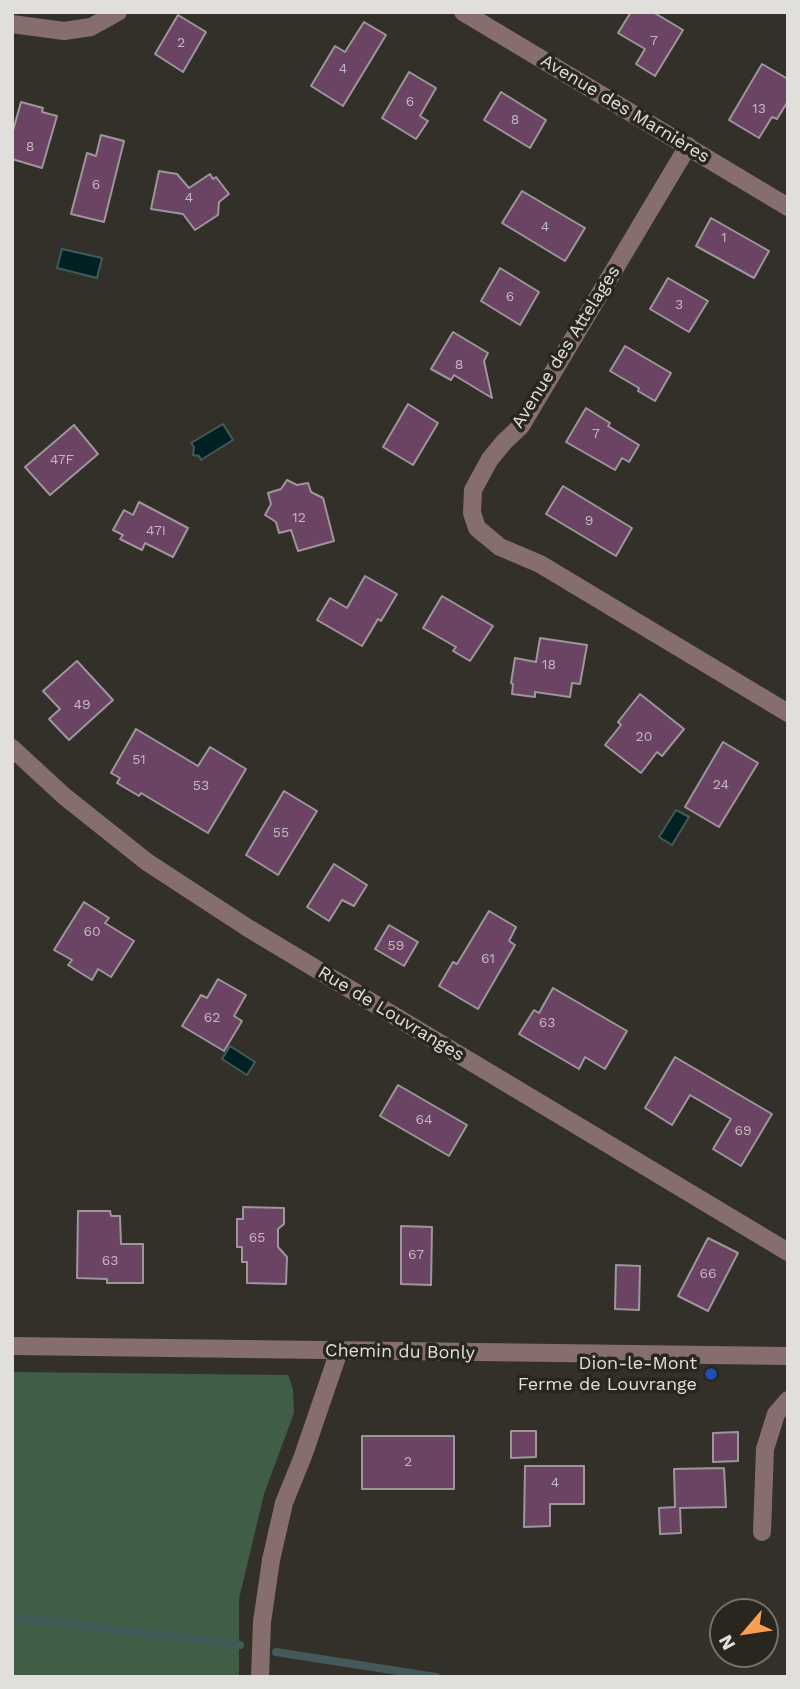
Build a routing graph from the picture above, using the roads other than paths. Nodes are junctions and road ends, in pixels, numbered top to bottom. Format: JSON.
{"nodes":[{"id":1,"x":118,"y":12,"type":"edge"},
{"id":2,"x":463,"y":12,"type":"edge"},
{"id":3,"x":12,"y":24,"type":"edge"},
{"id":4,"x":688,"y":146,"type":"junction"},
{"id":5,"x":788,"y":206,"type":"edge"},
{"id":6,"x":788,"y":713,"type":"edge"},
{"id":7,"x":12,"y":748,"type":"edge"},
{"id":8,"x":788,"y":1252,"type":"edge"},
{"id":9,"x":12,"y":1346,"type":"edge"},
{"id":10,"x":339,"y":1351,"type":"junction"},
{"id":11,"x":788,"y":1356,"type":"edge"},
{"id":12,"x":788,"y":1400,"type":"edge"},
{"id":13,"x":762,"y":1532,"type":"dead end"},
{"id":14,"x":260,"y":1677,"type":"edge"}],
"edges":[{"from":1,"to":3,"type":"street"},
{"from":2,"to":4,"type":"street","name":"Avenue des Marnières"},
{"from":4,"to":5,"type":"street","name":"Avenue des Marnières"},
{"from":4,"to":6,"type":"street","name":"Avenue des Attelages"},
{"from":7,"to":8,"type":"street","name":"Rue de Louvranges"},
{"from":9,"to":10,"type":"street","name":"Chemin du Bonly"},
{"from":10,"to":11,"type":"street","name":"Chemin du Bonly"},
{"from":10,"to":14,"type":"street"},
{"from":12,"to":13,"type":"street"}]}
